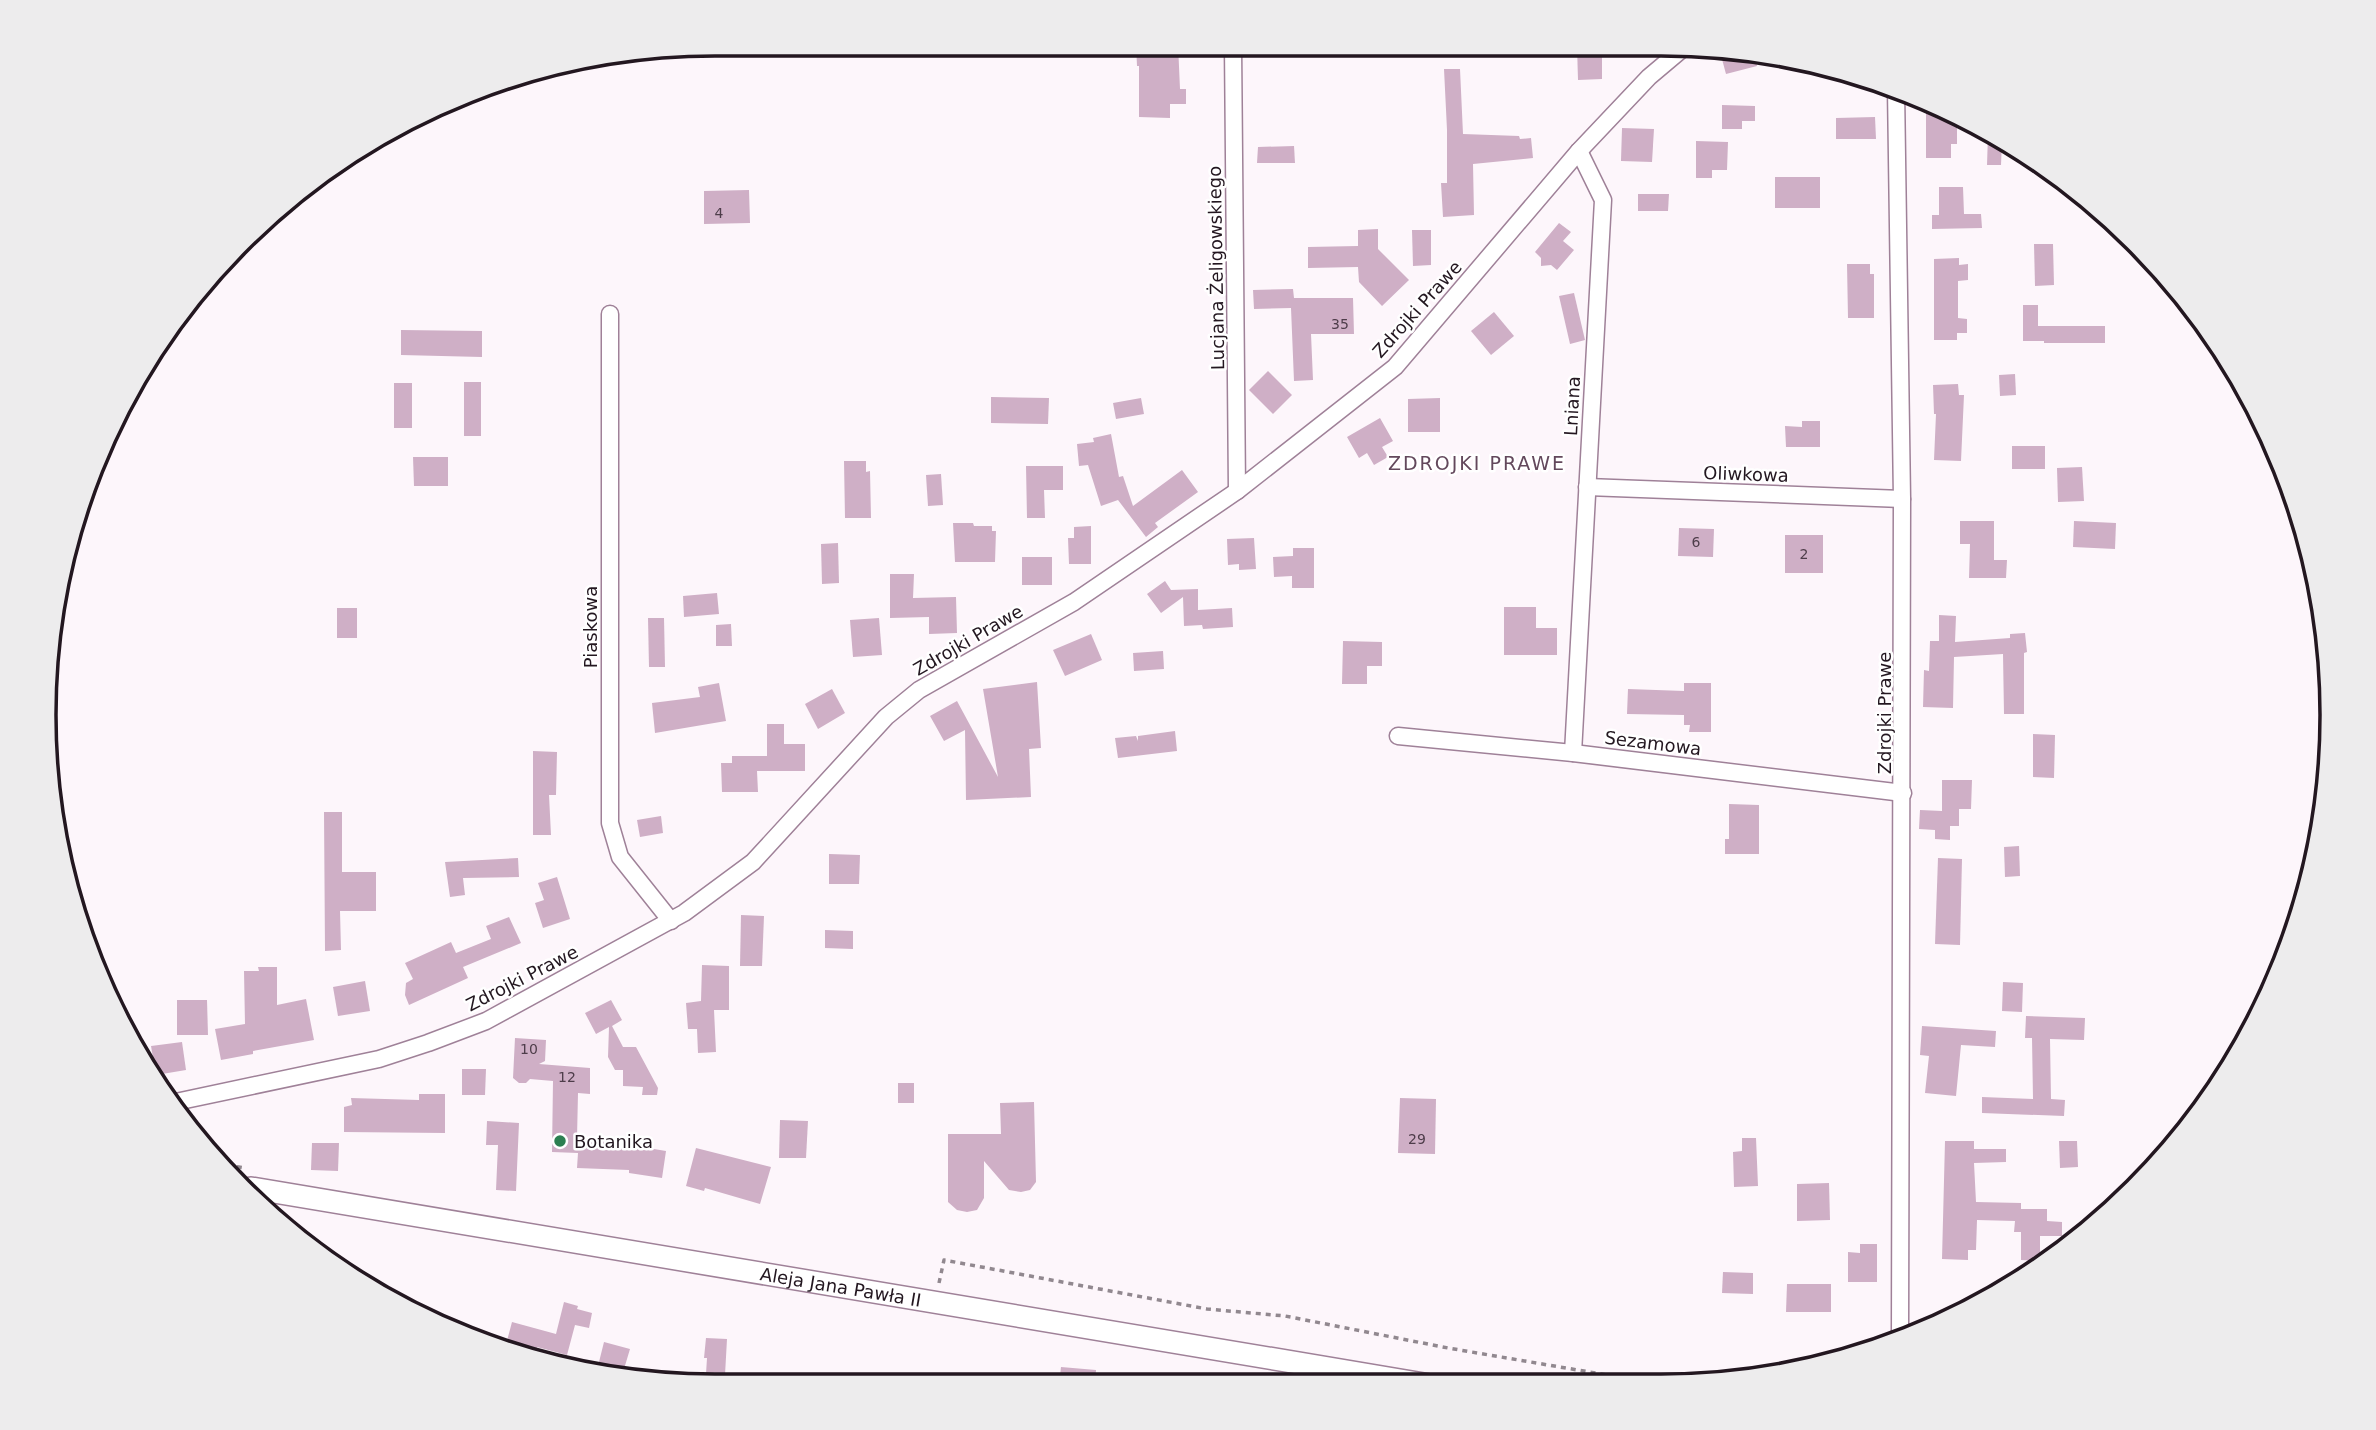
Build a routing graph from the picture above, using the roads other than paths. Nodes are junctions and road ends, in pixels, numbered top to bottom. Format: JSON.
{"nodes":[{"id":1,"x":1233,"y":56,"type":"edge"},
{"id":2,"x":1674,"y":56,"type":"edge"},
{"id":3,"x":1896,"y":100,"type":"edge"},
{"id":4,"x":1579,"y":151,"type":"junction"},
{"id":5,"x":610,"y":314,"type":"dead end"},
{"id":6,"x":1587,"y":486,"type":"junction"},
{"id":7,"x":1237,"y":491,"type":"junction"},
{"id":8,"x":1902,"y":499,"type":"junction"},
{"id":9,"x":1398,"y":736,"type":"dead end"},
{"id":10,"x":1573,"y":753,"type":"junction"},
{"id":11,"x":1903,"y":793,"type":"junction"},
{"id":12,"x":671,"y":921,"type":"junction"},
{"id":13,"x":181,"y":1101,"type":"edge"},
{"id":14,"x":258,"y":1189,"type":"edge"},
{"id":15,"x":1900,"y":1329,"type":"edge"},
{"id":16,"x":1364,"y":1374,"type":"edge"}],
"edges":[{"from":1,"to":7,"type":"street","name":"Lucjana Żeligowskiego"},
{"from":2,"to":4,"type":"street","name":"Zdrojki Prawe"},
{"from":3,"to":8,"type":"street","name":"Zdrojki Prawe"},
{"from":4,"to":6,"type":"street","name":"Lniana"},
{"from":4,"to":7,"type":"street","name":"Zdrojki Prawe"},
{"from":5,"to":12,"type":"street","name":"Piaskowa"},
{"from":6,"to":8,"type":"street","name":"Oliwkowa"},
{"from":6,"to":10,"type":"street","name":"Lniana"},
{"from":7,"to":12,"type":"street","name":"Zdrojki Prawe"},
{"from":8,"to":11,"type":"street","name":"Zdrojki Prawe"},
{"from":9,"to":10,"type":"street","name":"Sezamowa"},
{"from":10,"to":11,"type":"street","name":"Sezamowa"},
{"from":11,"to":15,"type":"street","name":"Zdrojki Prawe"},
{"from":12,"to":13,"type":"street","name":"Zdrojki Prawe"},
{"from":14,"to":16,"type":"main road","name":"Aleja Jana Pawła II"}]}
